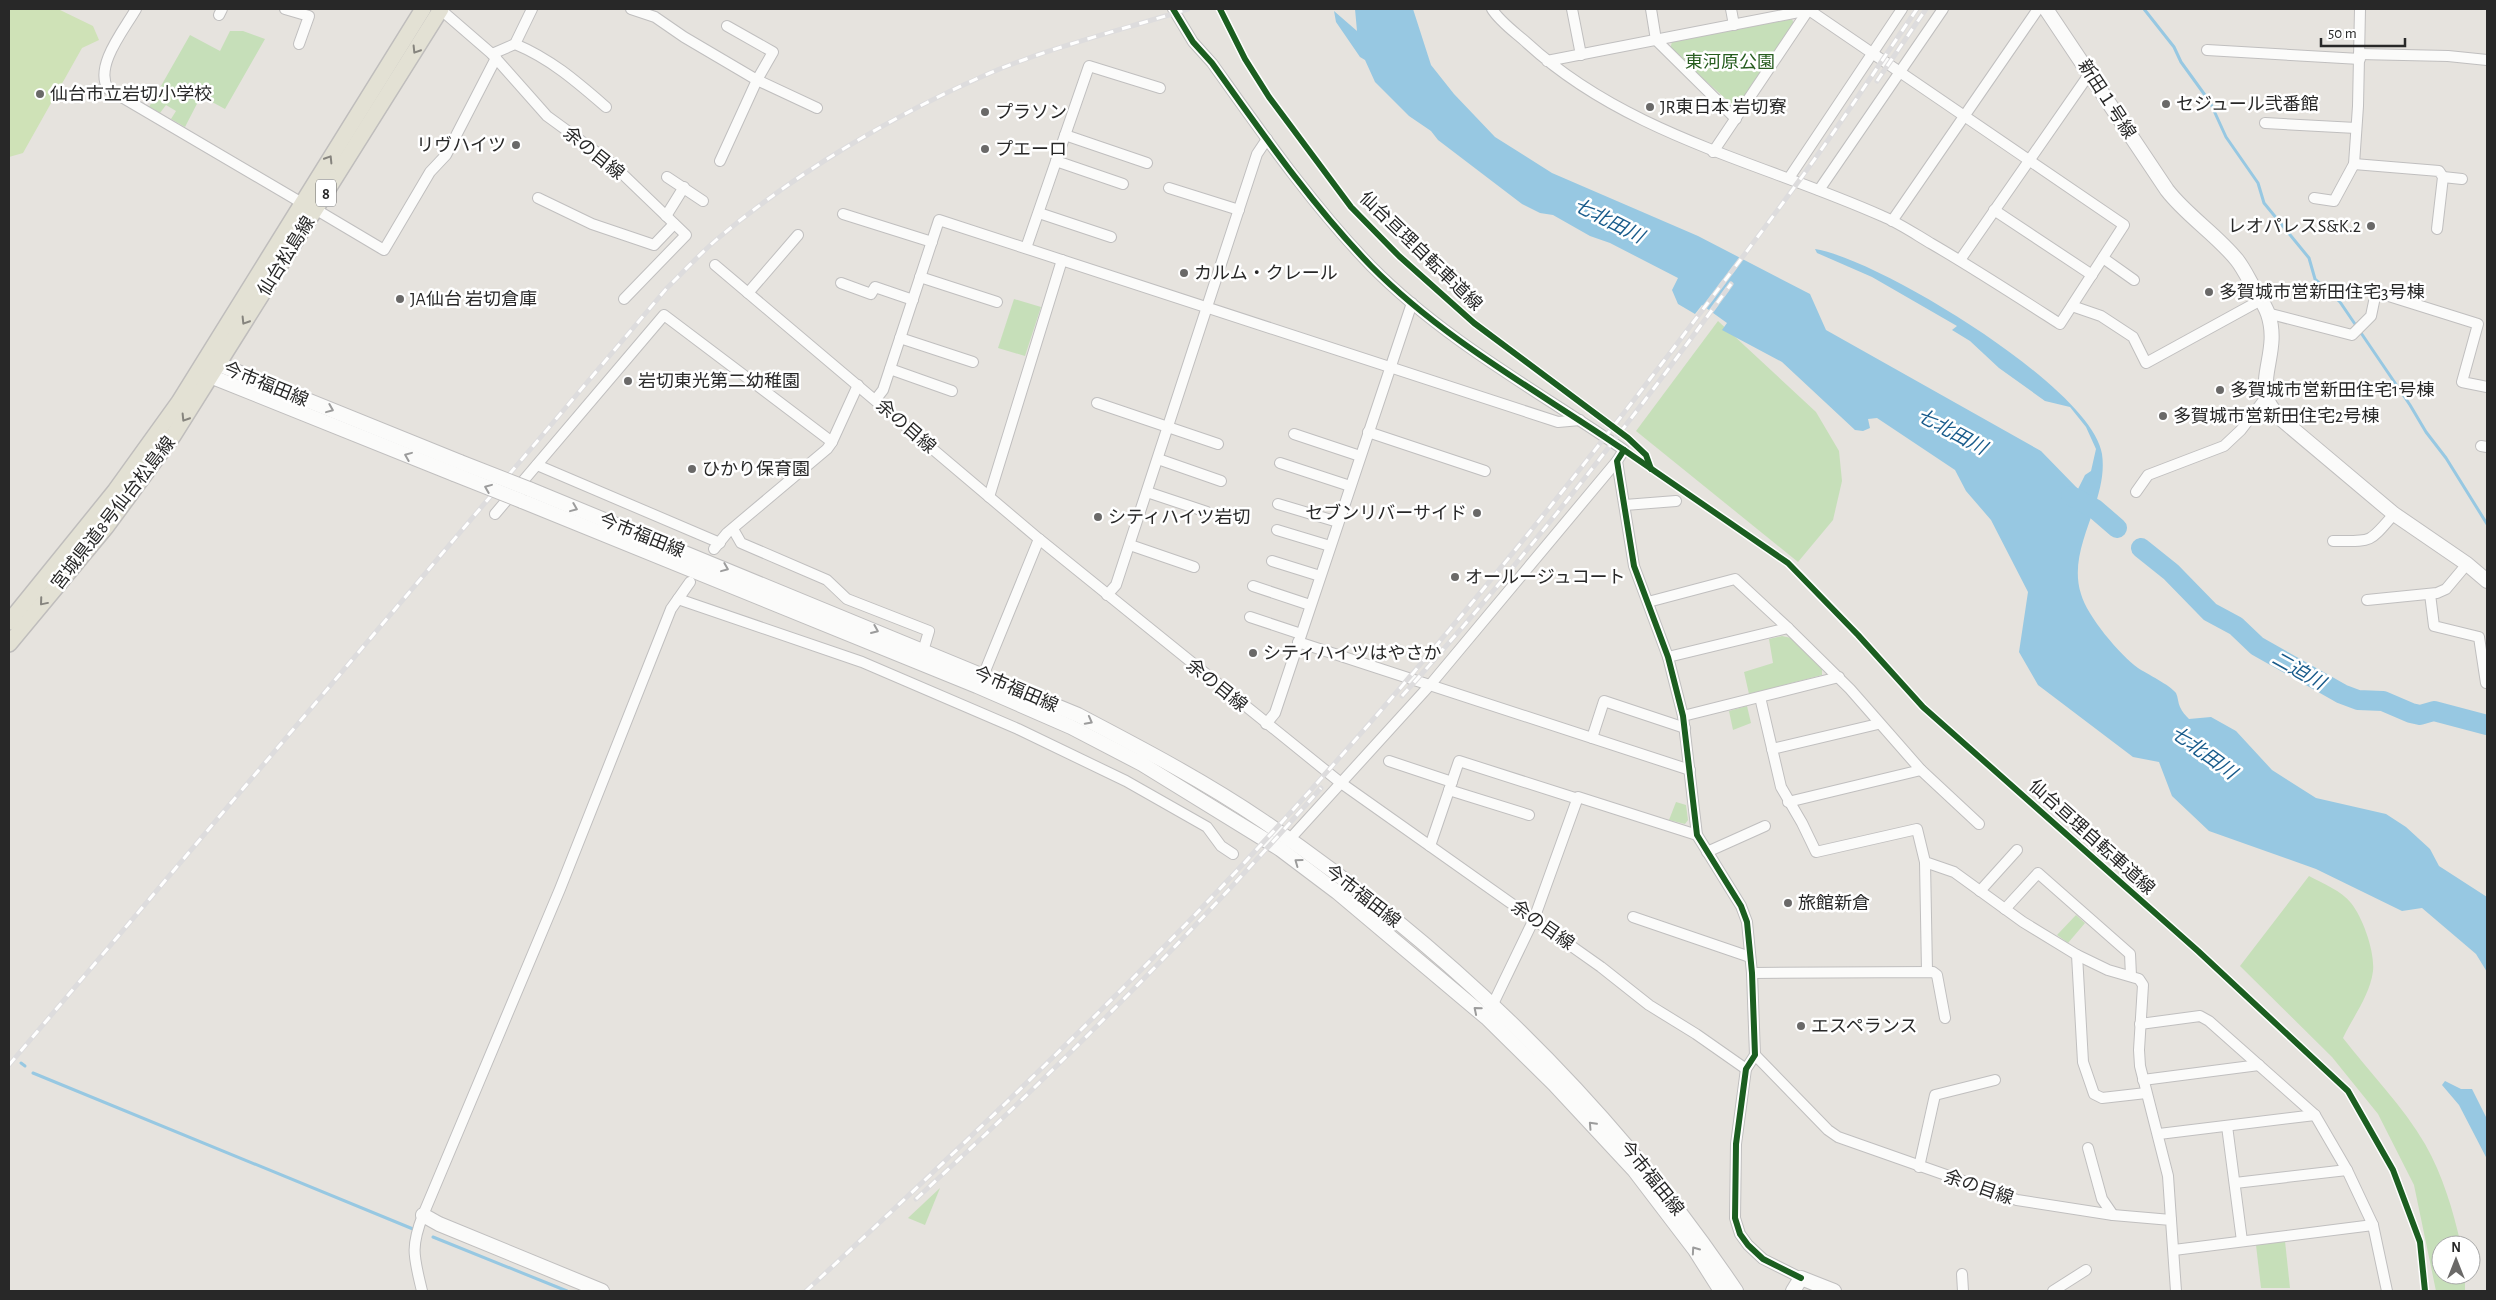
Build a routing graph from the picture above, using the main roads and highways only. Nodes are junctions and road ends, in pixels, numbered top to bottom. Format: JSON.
{"nodes":[{"id":1,"x":423,"y":9,"type":"edge"},
{"id":2,"x":441,"y":9,"type":"edge"},
{"id":3,"x":2045,"y":9,"type":"edge"},
{"id":4,"x":309,"y":206,"type":"junction"},
{"id":5,"x":210,"y":368,"type":"junction"},
{"id":6,"x":525,"y":495,"type":"junction"},
{"id":7,"x":2487,"y":581,"type":"edge"},
{"id":8,"x":9,"y":622,"type":"edge"},
{"id":9,"x":10,"y":640,"type":"edge"},
{"id":10,"x":423,"y":1215,"type":"road end"},
{"id":11,"x":602,"y":1291,"type":"edge"},
{"id":12,"x":1721,"y":1291,"type":"edge"},
{"id":13,"x":1736,"y":1291,"type":"edge"},
{"id":14,"x":1794,"y":1291,"type":"edge"},
{"id":15,"x":1834,"y":1291,"type":"edge"}],
"edges":[{"from":4,"to":1,"type":"main road","name":"仙台松島線","number":"8","one_way":true},
{"from":2,"to":4,"type":"main road","name":"仙台松島線","number":"8","one_way":true},
{"from":3,"to":7,"type":"main road","name":"新田１号線"},
{"from":4,"to":5,"type":"main road","name":"仙台松島線","number":"8"},
{"from":5,"to":6,"type":"main road","name":"今市福田線","bridge":true},
{"from":5,"to":8,"type":"main road","name":"宮城県道8号仙台松島線","number":"8"},
{"from":5,"to":9,"type":"main road","name":"宮城県道8号仙台松島線","number":"8","one_way":true},
{"from":12,"to":6,"type":"main road","name":"今市福田線","one_way":true},
{"from":6,"to":13,"type":"main road","name":"今市福田線","one_way":true},
{"from":10,"to":11,"type":"main road"},
{"from":14,"to":15,"type":"main road"}]}
